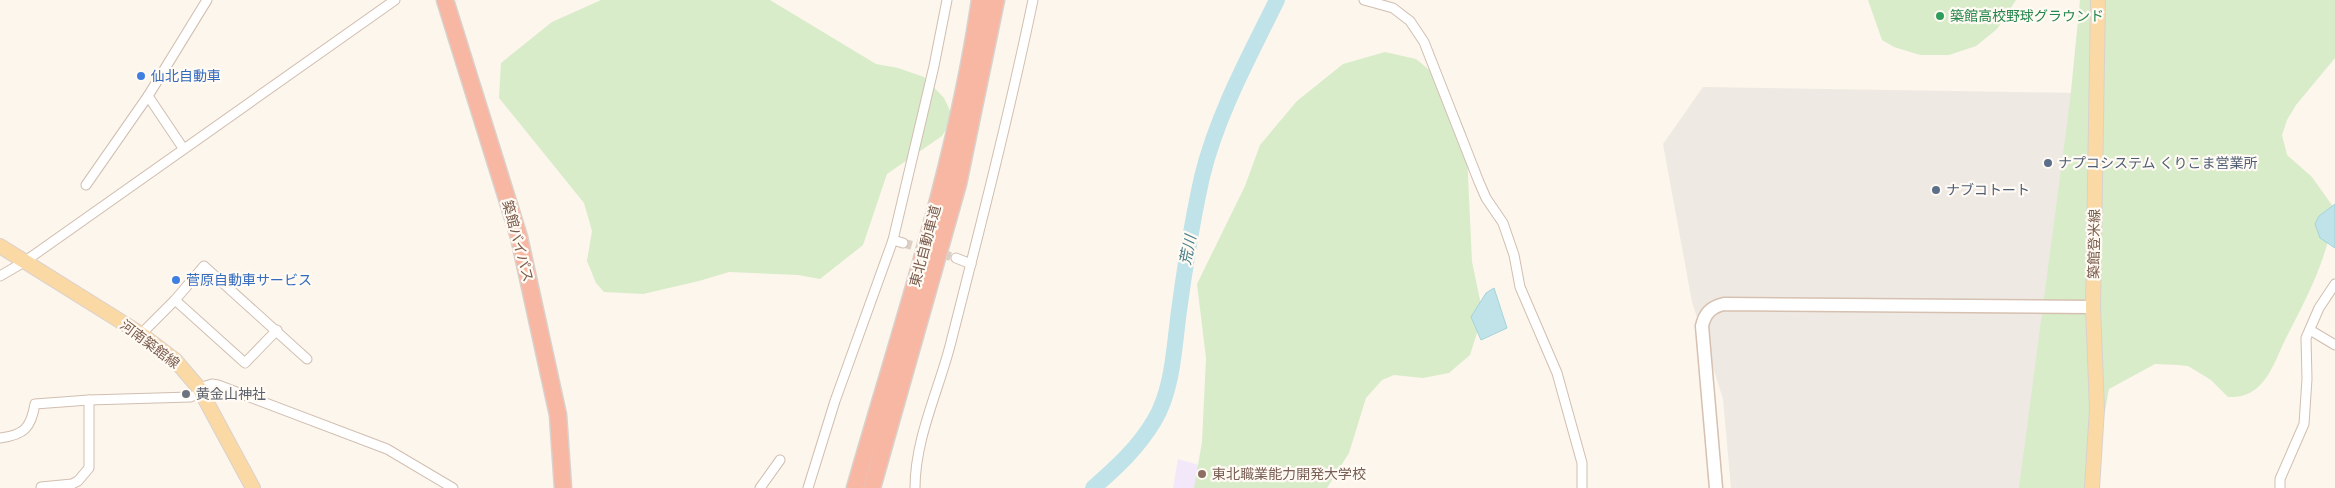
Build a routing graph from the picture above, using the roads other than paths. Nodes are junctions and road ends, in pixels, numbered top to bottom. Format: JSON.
{"nodes":[{"id":1,"x":207,"y":0,"type":"edge"},
{"id":2,"x":395,"y":0,"type":"edge"},
{"id":3,"x":445,"y":0,"type":"edge"},
{"id":4,"x":947,"y":0,"type":"edge"},
{"id":5,"x":980,"y":0,"type":"edge"},
{"id":6,"x":996,"y":0,"type":"edge"},
{"id":7,"x":1033,"y":0,"type":"edge"},
{"id":8,"x":1364,"y":0,"type":"edge"},
{"id":9,"x":2098,"y":0,"type":"edge"},
{"id":10,"x":148,"y":96,"type":"junction"},
{"id":11,"x":183,"y":148,"type":"junction"},
{"id":12,"x":86,"y":185,"type":"dead end"},
{"id":13,"x":893,"y":240,"type":"junction"},
{"id":14,"x":904,"y":243,"type":"tunnel mouth"},
{"id":15,"x":0,"y":246,"type":"edge"},
{"id":16,"x":956,"y":258,"type":"tunnel mouth"},
{"id":17,"x":24,"y":262,"type":"junction"},
{"id":18,"x":971,"y":264,"type":"junction"},
{"id":19,"x":0,"y":276,"type":"edge"},
{"id":20,"x":2335,"y":284,"type":"edge"},
{"id":21,"x":175,"y":300,"type":"junction"},
{"id":22,"x":2093,"y":307,"type":"junction"},
{"id":23,"x":277,"y":330,"type":"junction"},
{"id":24,"x":2310,"y":330,"type":"junction"},
{"id":25,"x":141,"y":334,"type":"junction"},
{"id":26,"x":2335,"y":345,"type":"edge"},
{"id":27,"x":307,"y":358,"type":"dead end"},
{"id":28,"x":201,"y":390,"type":"junction"},
{"id":29,"x":89,"y":400,"type":"junction"},
{"id":30,"x":0,"y":438,"type":"edge"},
{"id":31,"x":780,"y":460,"type":"dead end"},
{"id":32,"x":41,"y":487,"type":"edge"},
{"id":33,"x":253,"y":488,"type":"edge"},
{"id":34,"x":453,"y":488,"type":"edge"},
{"id":35,"x":563,"y":488,"type":"edge"},
{"id":36,"x":760,"y":488,"type":"edge"},
{"id":37,"x":808,"y":488,"type":"edge"},
{"id":38,"x":856,"y":488,"type":"edge"},
{"id":39,"x":872,"y":488,"type":"edge"},
{"id":40,"x":915,"y":488,"type":"edge"},
{"id":41,"x":1582,"y":488,"type":"edge"},
{"id":42,"x":1716,"y":488,"type":"edge"},
{"id":43,"x":2092,"y":488,"type":"edge"},
{"id":44,"x":2280,"y":488,"type":"edge"}],
"edges":[{"from":1,"to":10,"type":"street"},
{"from":2,"to":11,"type":"street"},
{"from":3,"to":35,"type":"highway","name":"築館バイパス"},
{"from":4,"to":13,"type":"street"},
{"from":5,"to":38,"type":"highway","name":"東北自動車道"},
{"from":6,"to":39,"type":"highway","name":"東北自動車道"},
{"from":7,"to":18,"type":"street"},
{"from":8,"to":41,"type":"street"},
{"from":9,"to":22,"type":"main road","name":"築館登米線"},
{"from":10,"to":11,"type":"street"},
{"from":10,"to":12,"type":"street"},
{"from":11,"to":17,"type":"street"},
{"from":13,"to":14,"type":"street"},
{"from":13,"to":37,"type":"street"},
{"from":15,"to":17,"type":"main road","name":"河南築館線"},
{"from":16,"to":18,"type":"street"},
{"from":17,"to":19,"type":"street"},
{"from":17,"to":25,"type":"main road","name":"河南築館線"},
{"from":18,"to":40,"type":"street"},
{"from":20,"to":24,"type":"street"},
{"from":21,"to":23,"type":"street"},
{"from":21,"to":23,"type":"street"},
{"from":21,"to":25,"type":"street"},
{"from":22,"to":42,"type":"street"},
{"from":22,"to":43,"type":"main road","name":"築館登米線"},
{"from":23,"to":27,"type":"street"},
{"from":24,"to":26,"type":"street"},
{"from":24,"to":44,"type":"street"},
{"from":25,"to":28,"type":"main road","name":"河南築館線"},
{"from":28,"to":29,"type":"street"},
{"from":28,"to":33,"type":"main road","name":"河南築館線"},
{"from":28,"to":34,"type":"street"},
{"from":29,"to":30,"type":"street"},
{"from":29,"to":32,"type":"street"},
{"from":31,"to":36,"type":"street"}]}
